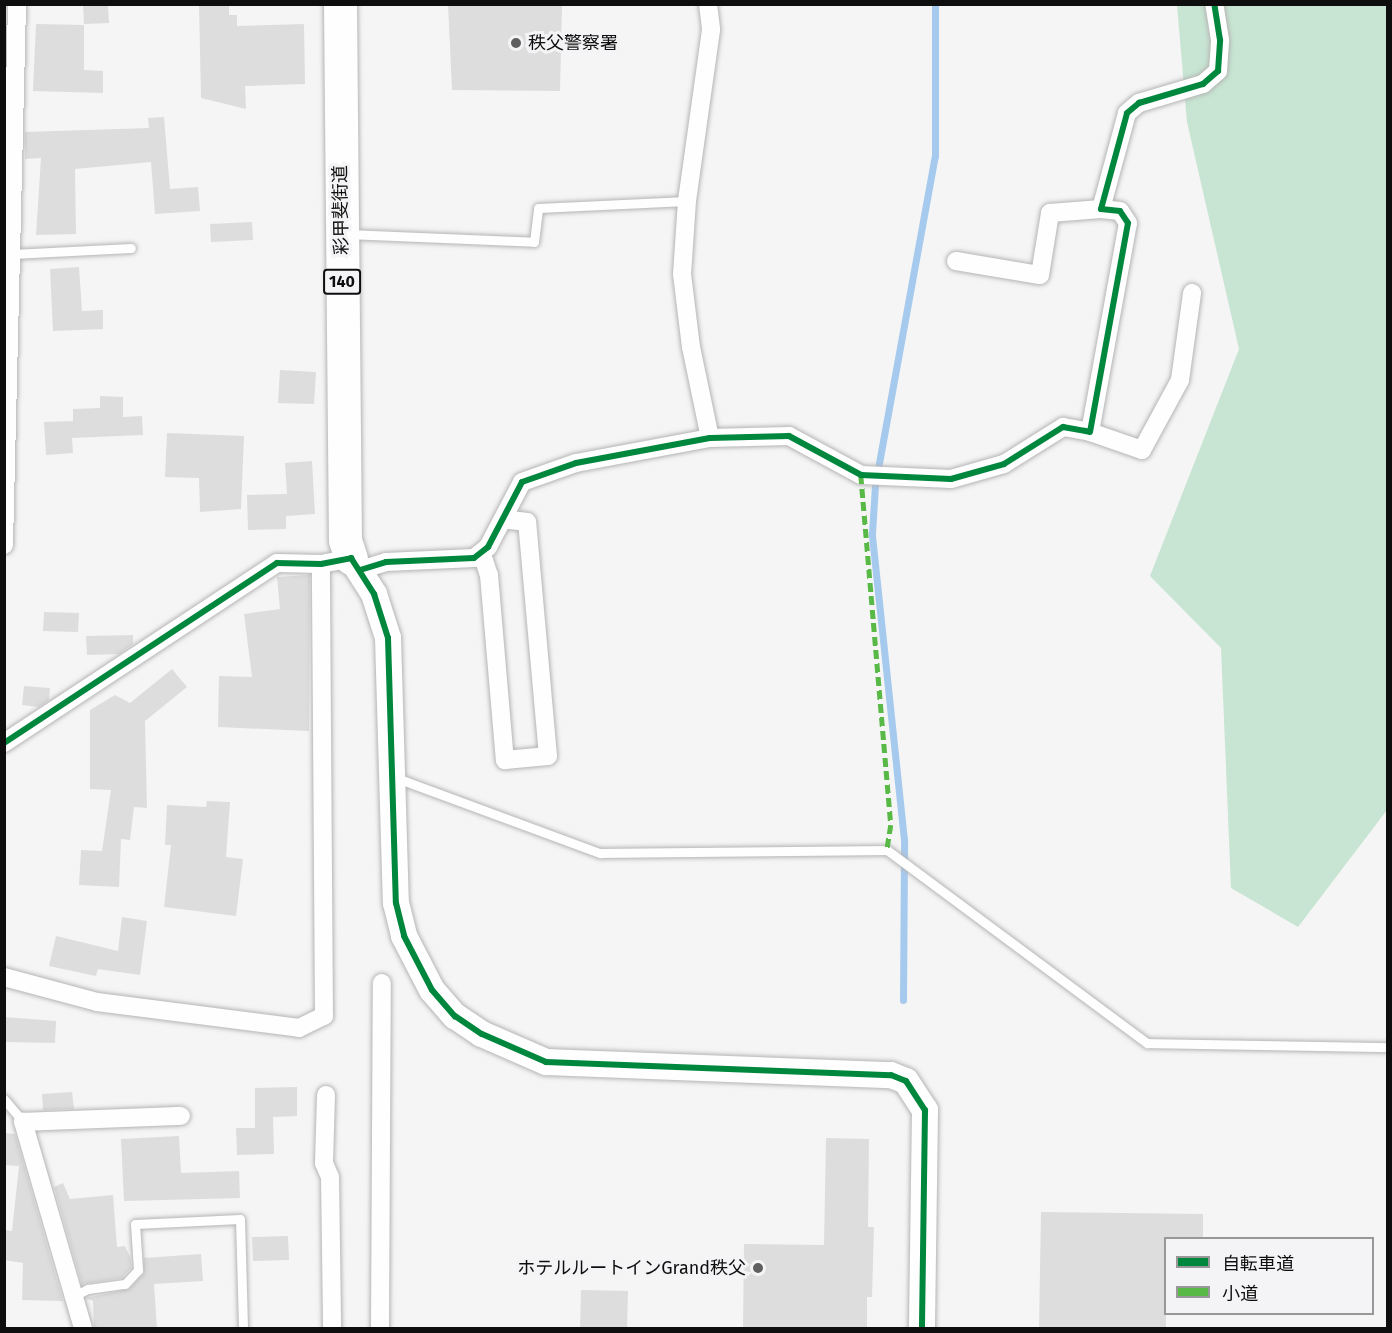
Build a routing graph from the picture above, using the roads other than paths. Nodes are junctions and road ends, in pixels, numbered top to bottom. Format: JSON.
{"nodes":[{"id":1,"x":17,"y":4,"type":"edge"},
{"id":2,"x":340,"y":4,"type":"edge"},
{"id":3,"x":708,"y":4,"type":"edge"},
{"id":4,"x":1214,"y":4,"type":"edge"},
{"id":5,"x":687,"y":201,"type":"junction"},
{"id":6,"x":1101,"y":209,"type":"junction"},
{"id":7,"x":341,"y":234,"type":"junction"},
{"id":8,"x":131,"y":248,"type":"dead end"},
{"id":9,"x":12,"y":254,"type":"junction"},
{"id":10,"x":956,"y":261,"type":"dead end"},
{"id":11,"x":1192,"y":293,"type":"dead end"},
{"id":12,"x":1090,"y":432,"type":"junction"},
{"id":13,"x":710,"y":438,"type":"junction"},
{"id":14,"x":6,"y":481,"type":"edge"},
{"id":15,"x":504,"y":519,"type":"junction"},
{"id":16,"x":4,"y":544,"type":"edge"},
{"id":17,"x":482,"y":554,"type":"junction"},
{"id":18,"x":344,"y":564,"type":"junction"},
{"id":19,"x":4,"y":744,"type":"edge"},
{"id":20,"x":390,"y":776,"type":"junction"},
{"id":21,"x":4,"y":978,"type":"edge"},
{"id":22,"x":382,"y":983,"type":"dead end"},
{"id":23,"x":1388,"y":1047,"type":"edge"},
{"id":24,"x":326,"y":1095,"type":"dead end"},
{"id":25,"x":4,"y":1100,"type":"edge"},
{"id":26,"x":181,"y":1116,"type":"dead end"},
{"id":27,"x":23,"y":1122,"type":"junction"},
{"id":28,"x":72,"y":1297,"type":"junction"},
{"id":29,"x":83,"y":1329,"type":"edge"},
{"id":30,"x":243,"y":1329,"type":"edge"},
{"id":31,"x":332,"y":1329,"type":"edge"},
{"id":32,"x":380,"y":1329,"type":"edge"},
{"id":33,"x":922,"y":1329,"type":"edge"}],
"edges":[{"from":1,"to":9,"type":"street"},
{"from":2,"to":7,"type":"highway","name":"彩甲斐街道","number":"140"},
{"from":3,"to":5,"type":"street"},
{"from":4,"to":6,"type":"street"},
{"from":5,"to":7,"type":"lane"},
{"from":5,"to":13,"type":"street"},
{"from":6,"to":10,"type":"street"},
{"from":6,"to":12,"type":"street"},
{"from":7,"to":18,"type":"highway","name":"彩甲斐街道","number":"140"},
{"from":8,"to":9,"type":"lane"},
{"from":9,"to":14,"type":"street"},
{"from":11,"to":12,"type":"street"},
{"from":12,"to":13,"type":"street"},
{"from":13,"to":15,"type":"street"},
{"from":14,"to":16,"type":"street"},
{"from":15,"to":17,"type":"street"},
{"from":15,"to":17,"type":"street"},
{"from":17,"to":18,"type":"street"},
{"from":18,"to":19,"type":"street"},
{"from":18,"to":20,"type":"street"},
{"from":18,"to":21,"type":"street"},
{"from":20,"to":23,"type":"lane"},
{"from":20,"to":33,"type":"street"},
{"from":22,"to":32,"type":"street"},
{"from":24,"to":31,"type":"street"},
{"from":25,"to":27,"type":"lane"},
{"from":26,"to":27,"type":"street"},
{"from":27,"to":28,"type":"street"},
{"from":28,"to":29,"type":"street"},
{"from":28,"to":30,"type":"lane"}]}
